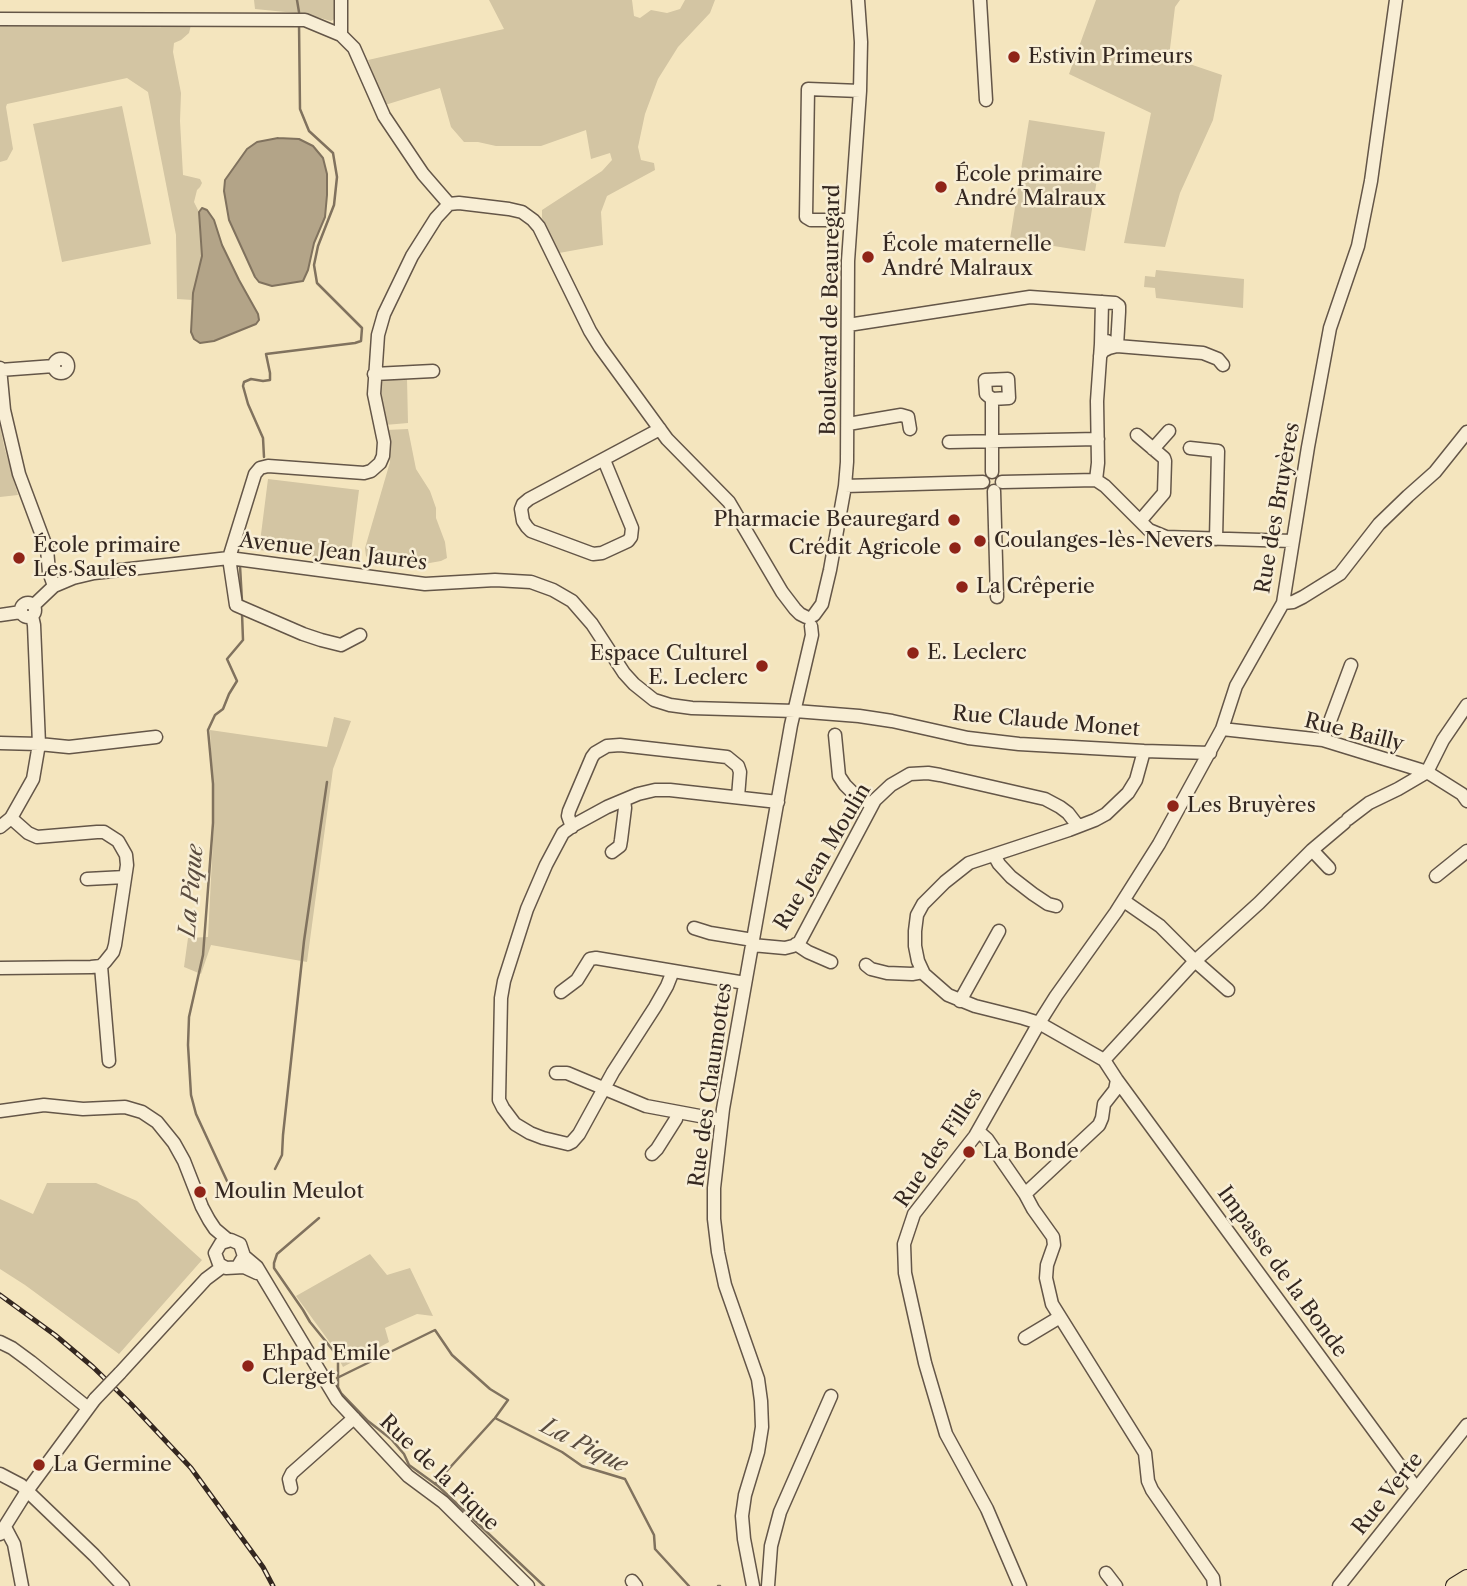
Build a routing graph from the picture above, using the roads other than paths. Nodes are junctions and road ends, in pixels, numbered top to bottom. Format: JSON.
{"nodes":[{"id":1,"x":341,"y":0,"type":"edge"},
{"id":2,"x":858,"y":0,"type":"edge"},
{"id":3,"x":980,"y":0,"type":"edge"},
{"id":4,"x":1396,"y":0,"type":"edge"},
{"id":5,"x":0,"y":19,"type":"edge"},
{"id":6,"x":341,"y":35,"type":"junction"},
{"id":7,"x":860,"y":90,"type":"junction"},
{"id":8,"x":986,"y":100,"type":"dead end"},
{"id":9,"x":449,"y":204,"type":"junction"},
{"id":10,"x":851,"y":219,"type":"junction"},
{"id":11,"x":1102,"y":302,"type":"junction"},
{"id":12,"x":848,"y":326,"type":"junction"},
{"id":13,"x":1117,"y":346,"type":"junction"},
{"id":14,"x":1100,"y":350,"type":"junction"},
{"id":15,"x":1223,"y":365,"type":"dead end"},
{"id":16,"x":54,"y":366,"type":"dead end"},
{"id":17,"x":0,"y":369,"type":"edge"},
{"id":18,"x":433,"y":371,"type":"dead end"},
{"id":19,"x":374,"y":374,"type":"junction"},
{"id":20,"x":992,"y":399,"type":"dead end"},
{"id":21,"x":848,"y":424,"type":"junction"},
{"id":22,"x":660,"y":429,"type":"junction"},
{"id":23,"x":910,"y":429,"type":"dead end"},
{"id":24,"x":1169,"y":431,"type":"dead end"},
{"id":25,"x":1467,"y":432,"type":"edge"},
{"id":26,"x":1137,"y":435,"type":"dead end"},
{"id":27,"x":1098,"y":439,"type":"junction"},
{"id":28,"x":992,"y":441,"type":"junction"},
{"id":29,"x":949,"y":442,"type":"dead end"},
{"id":30,"x":1190,"y":448,"type":"dead end"},
{"id":31,"x":1153,"y":449,"type":"junction"},
{"id":32,"x":604,"y":460,"type":"junction"},
{"id":33,"x":987,"y":477,"type":"junction"},
{"id":34,"x":1096,"y":480,"type":"junction"},
{"id":35,"x":845,"y":486,"type":"junction"},
{"id":36,"x":998,"y":486,"type":"junction"},
{"id":37,"x":1139,"y":521,"type":"junction"},
{"id":38,"x":1216,"y":538,"type":"junction"},
{"id":39,"x":1292,"y":541,"type":"junction"},
{"id":40,"x":229,"y":558,"type":"junction"},
{"id":41,"x":54,"y":586,"type":"junction"},
{"id":42,"x":997,"y":597,"type":"dead end"},
{"id":43,"x":1283,"y":603,"type":"junction"},
{"id":44,"x":29,"y":611,"type":"junction"},
{"id":45,"x":0,"y":615,"type":"edge"},
{"id":46,"x":810,"y":619,"type":"junction"},
{"id":47,"x":360,"y":635,"type":"dead end"},
{"id":48,"x":1351,"y":665,"type":"dead end"},
{"id":49,"x":1467,"y":705,"type":"edge"},
{"id":50,"x":795,"y":711,"type":"junction"},
{"id":51,"x":1222,"y":729,"type":"junction"},
{"id":52,"x":835,"y":736,"type":"dead end"},
{"id":53,"x":156,"y":737,"type":"dead end"},
{"id":54,"x":1323,"y":740,"type":"junction"},
{"id":55,"x":0,"y":743,"type":"edge"},
{"id":56,"x":39,"y":744,"type":"junction"},
{"id":57,"x":1144,"y":751,"type":"junction"},
{"id":58,"x":1210,"y":753,"type":"junction"},
{"id":59,"x":1427,"y":772,"type":"junction"},
{"id":60,"x":738,"y":797,"type":"junction"},
{"id":61,"x":624,"y":800,"type":"junction"},
{"id":62,"x":1467,"y":800,"type":"edge"},
{"id":63,"x":778,"y":802,"type":"junction"},
{"id":64,"x":872,"y":805,"type":"junction"},
{"id":65,"x":10,"y":818,"type":"junction"},
{"id":66,"x":0,"y":827,"type":"edge"},
{"id":67,"x":572,"y":827,"type":"junction"},
{"id":68,"x":1078,"y":827,"type":"junction"},
{"id":69,"x":1312,"y":850,"type":"junction"},
{"id":70,"x":1467,"y":851,"type":"edge"},
{"id":71,"x":612,"y":852,"type":"dead end"},
{"id":72,"x":994,"y":855,"type":"junction"},
{"id":73,"x":1329,"y":868,"type":"dead end"},
{"id":74,"x":1436,"y":876,"type":"dead end"},
{"id":75,"x":125,"y":877,"type":"junction"},
{"id":76,"x":87,"y":879,"type":"dead end"},
{"id":77,"x":1124,"y":901,"type":"junction"},
{"id":78,"x":1056,"y":906,"type":"dead end"},
{"id":79,"x":694,"y":928,"type":"dead end"},
{"id":80,"x":999,"y":931,"type":"dead end"},
{"id":81,"x":752,"y":942,"type":"junction"},
{"id":82,"x":796,"y":944,"type":"junction"},
{"id":83,"x":1195,"y":961,"type":"junction"},
{"id":84,"x":831,"y":962,"type":"dead end"},
{"id":85,"x":866,"y":965,"type":"dead end"},
{"id":86,"x":100,"y":966,"type":"junction"},
{"id":87,"x":0,"y":968,"type":"edge"},
{"id":88,"x":673,"y":971,"type":"junction"},
{"id":89,"x":923,"y":972,"type":"junction"},
{"id":90,"x":745,"y":983,"type":"junction"},
{"id":91,"x":1228,"y":990,"type":"dead end"},
{"id":92,"x":561,"y":992,"type":"dead end"},
{"id":93,"x":960,"y":1001,"type":"junction"},
{"id":94,"x":1039,"y":1023,"type":"junction"},
{"id":95,"x":1104,"y":1060,"type":"junction"},
{"id":96,"x":109,"y":1061,"type":"dead end"},
{"id":97,"x":556,"y":1073,"type":"dead end"},
{"id":98,"x":1117,"y":1080,"type":"junction"},
{"id":99,"x":604,"y":1089,"type":"junction"},
{"id":100,"x":0,"y":1111,"type":"edge"},
{"id":101,"x":678,"y":1112,"type":"junction"},
{"id":102,"x":721,"y":1121,"type":"junction"},
{"id":103,"x":978,"y":1131,"type":"junction"},
{"id":104,"x":652,"y":1154,"type":"dead end"},
{"id":105,"x":1025,"y":1194,"type":"junction"},
{"id":106,"x":221,"y":1252,"type":"junction"},
{"id":107,"x":241,"y":1261,"type":"junction"},
{"id":108,"x":1060,"y":1317,"type":"junction"},
{"id":109,"x":1025,"y":1338,"type":"dead end"},
{"id":110,"x":0,"y":1342,"type":"edge"},
{"id":111,"x":831,"y":1396,"type":"dead end"},
{"id":112,"x":92,"y":1404,"type":"junction"},
{"id":113,"x":354,"y":1418,"type":"junction"},
{"id":114,"x":1467,"y":1425,"type":"edge"},
{"id":115,"x":0,"y":1474,"type":"edge"},
{"id":116,"x":291,"y":1488,"type":"dead end"},
{"id":117,"x":1416,"y":1488,"type":"junction"},
{"id":118,"x":27,"y":1491,"type":"junction"},
{"id":119,"x":2,"y":1531,"type":"edge"},
{"id":120,"x":1107,"y":1573,"type":"dead end"},
{"id":121,"x":1467,"y":1578,"type":"edge"},
{"id":122,"x":22,"y":1586,"type":"edge"},
{"id":123,"x":123,"y":1586,"type":"edge"},
{"id":124,"x":528,"y":1586,"type":"edge"},
{"id":125,"x":753,"y":1586,"type":"edge"},
{"id":126,"x":768,"y":1586,"type":"edge"},
{"id":127,"x":1020,"y":1586,"type":"edge"},
{"id":128,"x":1116,"y":1586,"type":"edge"},
{"id":129,"x":1214,"y":1586,"type":"edge"},
{"id":130,"x":1339,"y":1586,"type":"edge"},
{"id":131,"x":1454,"y":1586,"type":"edge"}],
"edges":[{"from":1,"to":6,"type":"street"},
{"from":2,"to":7,"type":"street","name":"Boulevard de Beauregard"},
{"from":3,"to":8,"type":"street"},
{"from":4,"to":39,"type":"street","name":"Rue des Bruyères"},
{"from":5,"to":6,"type":"street"},
{"from":6,"to":9,"type":"street"},
{"from":7,"to":10,"type":"street","name":"Boulevard de Beauregard"},
{"from":7,"to":10,"type":"street"},
{"from":9,"to":19,"type":"street"},
{"from":9,"to":22,"type":"street"},
{"from":10,"to":12,"type":"street","name":"Boulevard de Beauregard"},
{"from":11,"to":12,"type":"street"},
{"from":11,"to":13,"type":"street"},
{"from":11,"to":14,"type":"street"},
{"from":12,"to":21,"type":"street","name":"Boulevard de Beauregard"},
{"from":13,"to":14,"type":"street"},
{"from":13,"to":15,"type":"street"},
{"from":14,"to":27,"type":"street"},
{"from":16,"to":17,"type":"street"},
{"from":17,"to":41,"type":"street"},
{"from":18,"to":19,"type":"street"},
{"from":19,"to":40,"type":"street"},
{"from":20,"to":28,"type":"street"},
{"from":21,"to":23,"type":"street"},
{"from":21,"to":35,"type":"street","name":"Boulevard de Beauregard"},
{"from":22,"to":32,"type":"street"},
{"from":22,"to":46,"type":"street"},
{"from":24,"to":31,"type":"street"},
{"from":25,"to":43,"type":"street"},
{"from":26,"to":31,"type":"street"},
{"from":27,"to":28,"type":"street"},
{"from":27,"to":34,"type":"street"},
{"from":28,"to":29,"type":"street"},
{"from":28,"to":33,"type":"street"},
{"from":30,"to":38,"type":"street"},
{"from":31,"to":37,"type":"street"},
{"from":32,"to":32,"type":"street"},
{"from":33,"to":35,"type":"street"},
{"from":33,"to":36,"type":"street"},
{"from":34,"to":36,"type":"street"},
{"from":34,"to":37,"type":"street"},
{"from":35,"to":46,"type":"street","name":"Boulevard de Beauregard"},
{"from":36,"to":42,"type":"street"},
{"from":37,"to":38,"type":"street"},
{"from":38,"to":39,"type":"street"},
{"from":39,"to":43,"type":"street","name":"Rue des Bruyères"},
{"from":40,"to":41,"type":"street","name":"Avenue Jean Jaurès"},
{"from":40,"to":47,"type":"street"},
{"from":40,"to":50,"type":"street","name":"Avenue Jean Jaurès"},
{"from":41,"to":44,"type":"street","name":"Avenue Jean Jaurès"},
{"from":43,"to":51,"type":"street","name":"Rue des Bruyères"},
{"from":44,"to":45,"type":"street"},
{"from":44,"to":56,"type":"street"},
{"from":46,"to":50,"type":"street","name":"Boulevard de Beauregard"},
{"from":48,"to":54,"type":"street"},
{"from":49,"to":59,"type":"street"},
{"from":50,"to":57,"type":"street","name":"Rue Claude Monet"},
{"from":50,"to":63,"type":"street","name":"Rue des Chaumottes"},
{"from":51,"to":54,"type":"street","name":"Rue Bailly"},
{"from":51,"to":58,"type":"street","name":"Rue des Filles"},
{"from":52,"to":64,"type":"street"},
{"from":53,"to":56,"type":"street"},
{"from":54,"to":59,"type":"street","name":"Rue Bailly"},
{"from":55,"to":56,"type":"street"},
{"from":56,"to":65,"type":"street"},
{"from":57,"to":58,"type":"street","name":"Rue Claude Monet"},
{"from":57,"to":68,"type":"street"},
{"from":58,"to":77,"type":"street","name":"Rue des Filles"},
{"from":59,"to":62,"type":"street","name":"Rue Bailly"},
{"from":59,"to":69,"type":"street"},
{"from":60,"to":61,"type":"street"},
{"from":60,"to":63,"type":"street"},
{"from":60,"to":67,"type":"street"},
{"from":61,"to":67,"type":"street"},
{"from":61,"to":71,"type":"street"},
{"from":63,"to":81,"type":"street","name":"Rue des Chaumottes"},
{"from":64,"to":68,"type":"street","name":"Rue Jean Moulin"},
{"from":64,"to":82,"type":"street","name":"Rue Jean Moulin"},
{"from":65,"to":66,"type":"street"},
{"from":65,"to":75,"type":"street"},
{"from":67,"to":99,"type":"street"},
{"from":68,"to":72,"type":"street"},
{"from":69,"to":73,"type":"street"},
{"from":69,"to":83,"type":"street"},
{"from":70,"to":74,"type":"street"},
{"from":72,"to":78,"type":"street"},
{"from":72,"to":89,"type":"street"},
{"from":75,"to":76,"type":"street"},
{"from":75,"to":86,"type":"street"},
{"from":77,"to":83,"type":"street"},
{"from":77,"to":94,"type":"street","name":"Rue des Filles"},
{"from":79,"to":81,"type":"street","name":"Rue Jean Moulin"},
{"from":80,"to":93,"type":"street"},
{"from":81,"to":82,"type":"street","name":"Rue Jean Moulin"},
{"from":81,"to":90,"type":"street","name":"Rue des Chaumottes"},
{"from":82,"to":84,"type":"street"},
{"from":83,"to":91,"type":"street"},
{"from":83,"to":95,"type":"street"},
{"from":85,"to":89,"type":"street"},
{"from":86,"to":87,"type":"street"},
{"from":86,"to":96,"type":"street"},
{"from":88,"to":90,"type":"street"},
{"from":88,"to":92,"type":"street"},
{"from":88,"to":99,"type":"street"},
{"from":89,"to":93,"type":"street"},
{"from":90,"to":102,"type":"street","name":"Rue des Chaumottes"},
{"from":93,"to":94,"type":"street"},
{"from":94,"to":95,"type":"street"},
{"from":94,"to":103,"type":"street","name":"Rue des Filles"},
{"from":95,"to":98,"type":"street","name":"Impasse de la Bonde"},
{"from":97,"to":99,"type":"street"},
{"from":98,"to":105,"type":"street"},
{"from":98,"to":117,"type":"street","name":"Impasse de la Bonde"},
{"from":99,"to":101,"type":"street"},
{"from":100,"to":106,"type":"street"},
{"from":101,"to":102,"type":"street"},
{"from":101,"to":104,"type":"street"},
{"from":102,"to":125,"type":"street","name":"Rue des Chaumottes"},
{"from":103,"to":105,"type":"street"},
{"from":103,"to":127,"type":"street","name":"Rue des Filles"},
{"from":105,"to":108,"type":"street"},
{"from":106,"to":107,"type":"street"},
{"from":106,"to":107,"type":"street","name":"Rue de la Pique"},
{"from":106,"to":112,"type":"street","bridge":true},
{"from":107,"to":113,"type":"street","name":"Rue de la Pique"},
{"from":108,"to":109,"type":"street"},
{"from":108,"to":129,"type":"street"},
{"from":110,"to":112,"type":"street"},
{"from":111,"to":126,"type":"street"},
{"from":112,"to":118,"type":"street"},
{"from":113,"to":116,"type":"street"},
{"from":113,"to":124,"type":"street","name":"Rue de la Pique"},
{"from":114,"to":117,"type":"street","name":"Rue Verte"},
{"from":115,"to":118,"type":"street"},
{"from":117,"to":130,"type":"street","name":"Rue Verte"},
{"from":118,"to":119,"type":"street"},
{"from":118,"to":123,"type":"street"},
{"from":119,"to":122,"type":"street"},
{"from":120,"to":128,"type":"street"},
{"from":121,"to":131,"type":"main road"}]}
